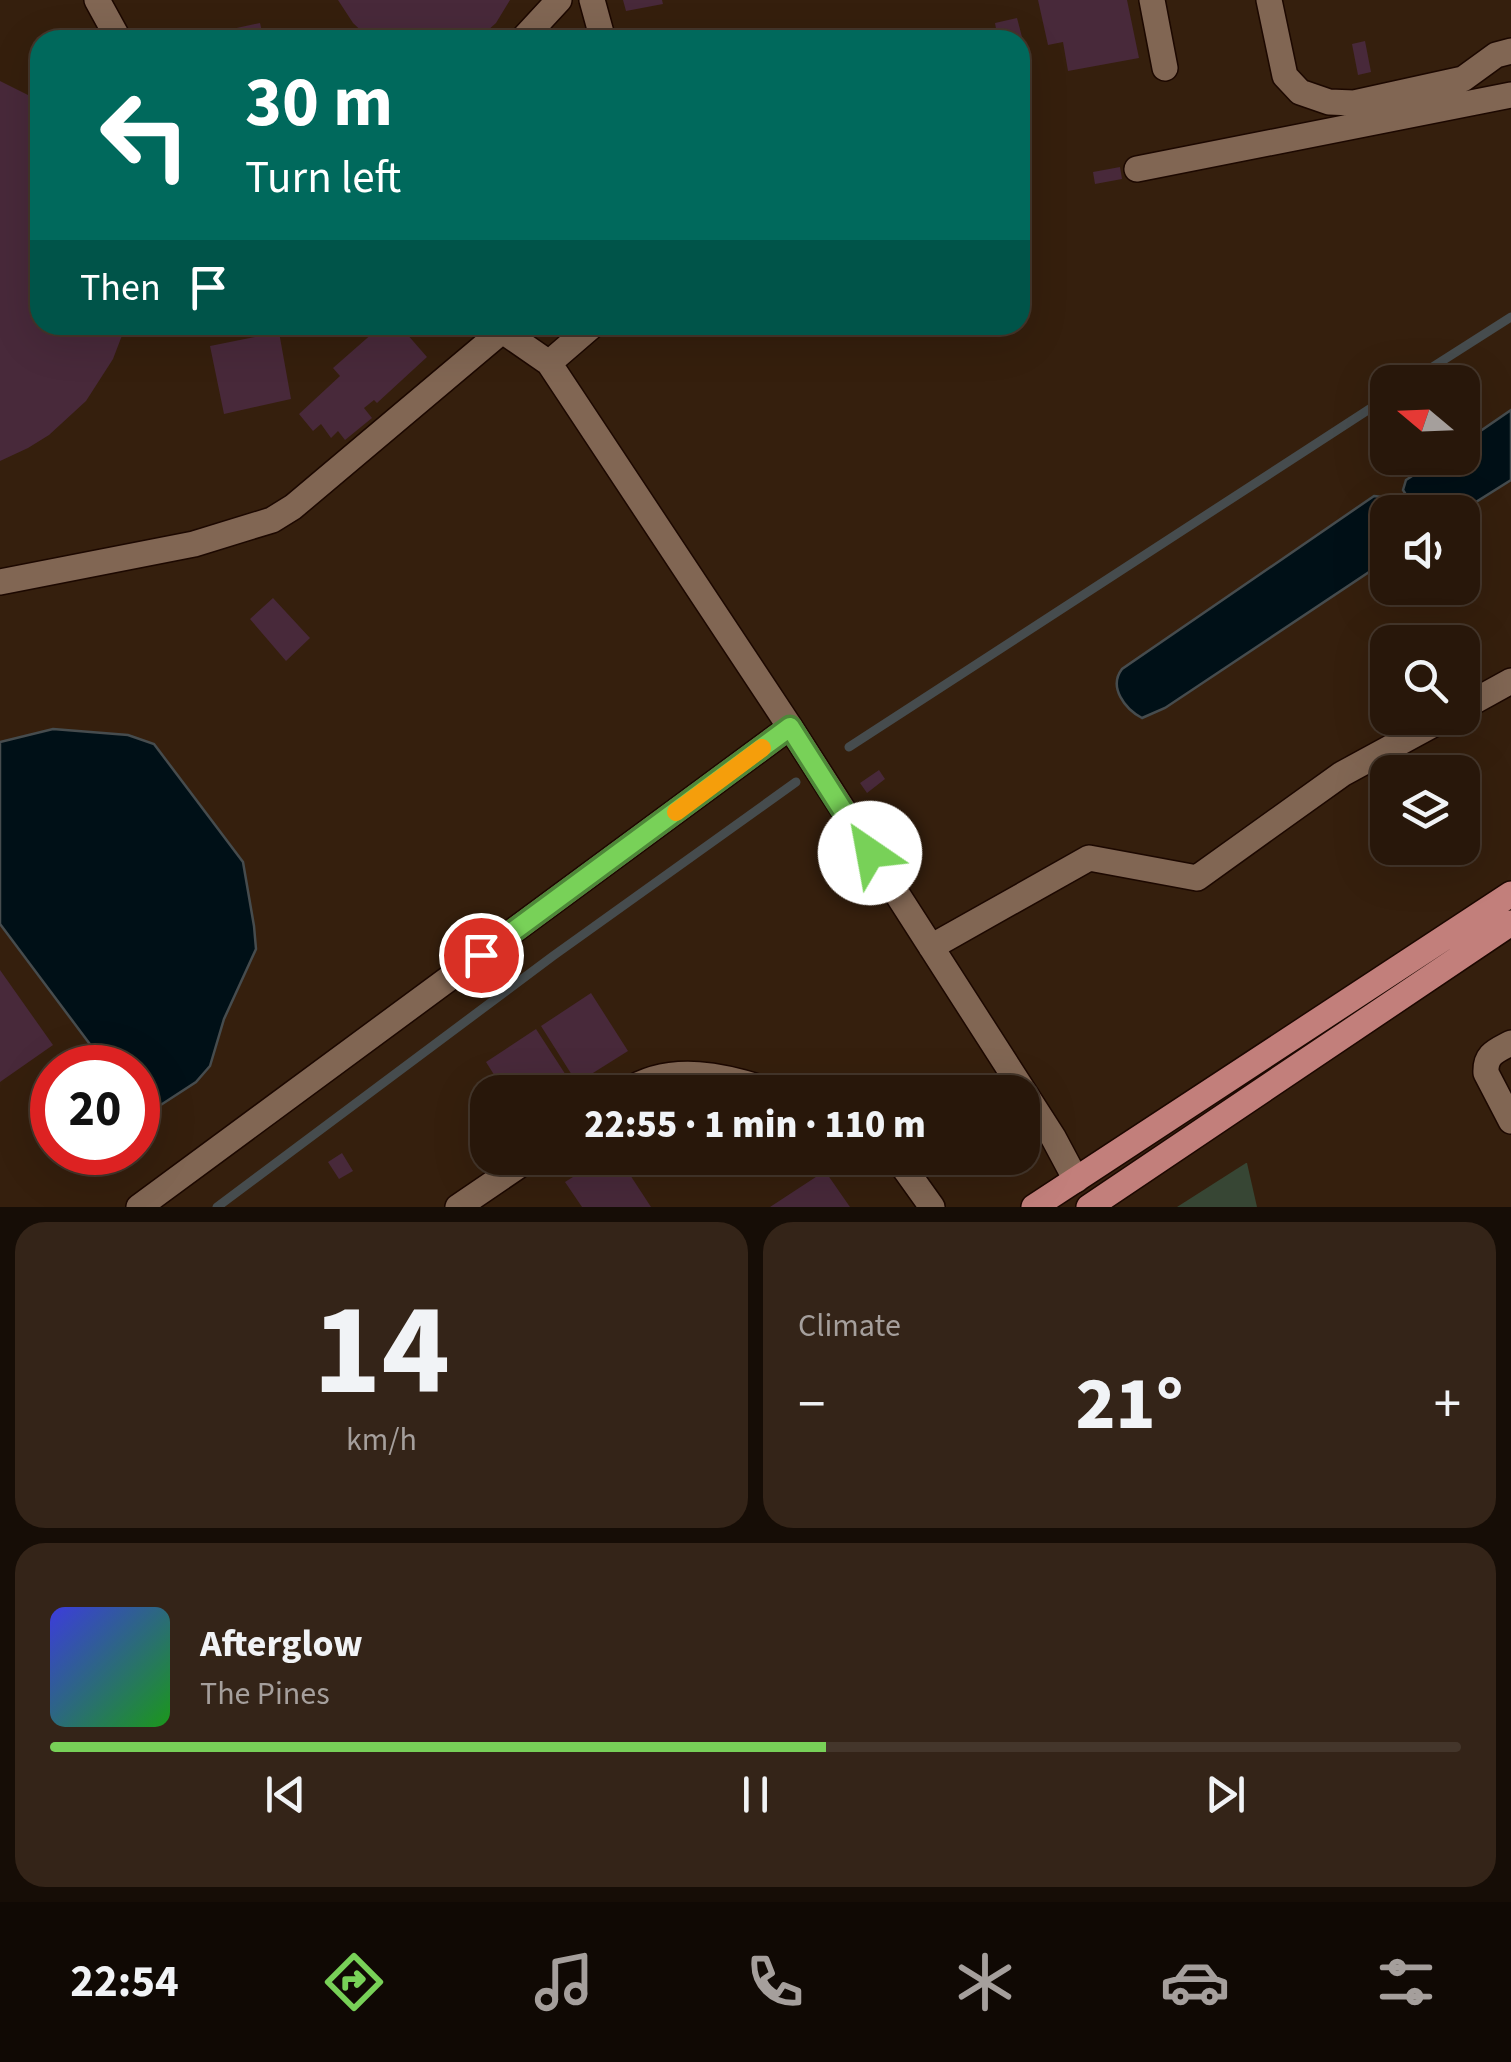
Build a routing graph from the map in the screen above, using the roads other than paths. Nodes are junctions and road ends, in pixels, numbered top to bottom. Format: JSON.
{"nodes":[{"id":1,"x":97,"y":0,"type":"edge"},
{"id":2,"x":559,"y":0,"type":"edge"},
{"id":3,"x":592,"y":0,"type":"edge"},
{"id":4,"x":1152,"y":0,"type":"edge"},
{"id":5,"x":1268,"y":0,"type":"edge"},
{"id":6,"x":114,"y":30,"type":"edge"},
{"id":7,"x":531,"y":30,"type":"edge"},
{"id":8,"x":600,"y":30,"type":"edge"},
{"id":9,"x":1511,"y":52,"type":"edge"},
{"id":10,"x":1165,"y":68,"type":"dead end"},
{"id":11,"x":1511,"y":95,"type":"edge"},
{"id":12,"x":1137,"y":169,"type":"dead end"},
{"id":13,"x":490,"y":335,"type":"edge"},
{"id":14,"x":508,"y":335,"type":"edge"},
{"id":15,"x":582,"y":335,"type":"edge"},
{"id":16,"x":550,"y":363,"type":"junction"},
{"id":17,"x":0,"y":582,"type":"edge"},
{"id":18,"x":1511,"y":681,"type":"edge"},
{"id":19,"x":1480,"y":698,"type":"edge"},
{"id":20,"x":790,"y":727,"type":"junction"},
{"id":21,"x":1414,"y":735,"type":"edge"},
{"id":22,"x":1511,"y":894,"type":"edge"},
{"id":23,"x":1511,"y":924,"type":"edge"},
{"id":24,"x":931,"y":948,"type":"junction"},
{"id":25,"x":1511,"y":1043,"type":"edge"},
{"id":26,"x":1501,"y":1077,"type":"edge"},
{"id":27,"x":1511,"y":1122,"type":"edge"},
{"id":28,"x":505,"y":1175,"type":"edge"},
{"id":29,"x":910,"y":1175,"type":"edge"},
{"id":30,"x":1076,"y":1180,"type":"junction"},
{"id":31,"x":139,"y":1207,"type":"edge"},
{"id":32,"x":458,"y":1207,"type":"edge"},
{"id":33,"x":932,"y":1207,"type":"edge"},
{"id":34,"x":1034,"y":1207,"type":"edge"},
{"id":35,"x":1089,"y":1207,"type":"edge"}],
"edges":[{"from":1,"to":6,"type":"lane"},
{"from":2,"to":7,"type":"lane"},
{"from":3,"to":8,"type":"lane"},
{"from":4,"to":10,"type":"lane"},
{"from":5,"to":9,"type":"lane"},
{"from":11,"to":12,"type":"lane"},
{"from":13,"to":17,"type":"lane"},
{"from":14,"to":16,"type":"lane"},
{"from":15,"to":16,"type":"lane"},
{"from":16,"to":20,"type":"lane"},
{"from":18,"to":19,"type":"lane"},
{"from":20,"to":24,"type":"lane"},
{"from":20,"to":31,"type":"lane"},
{"from":21,"to":24,"type":"lane"},
{"from":22,"to":30,"type":"main road"},
{"from":23,"to":35,"type":"main road"},
{"from":24,"to":30,"type":"lane"},
{"from":25,"to":26,"type":"lane"},
{"from":26,"to":27,"type":"lane"},
{"from":28,"to":32,"type":"lane"},
{"from":29,"to":33,"type":"lane"},
{"from":30,"to":34,"type":"main road"}]}
